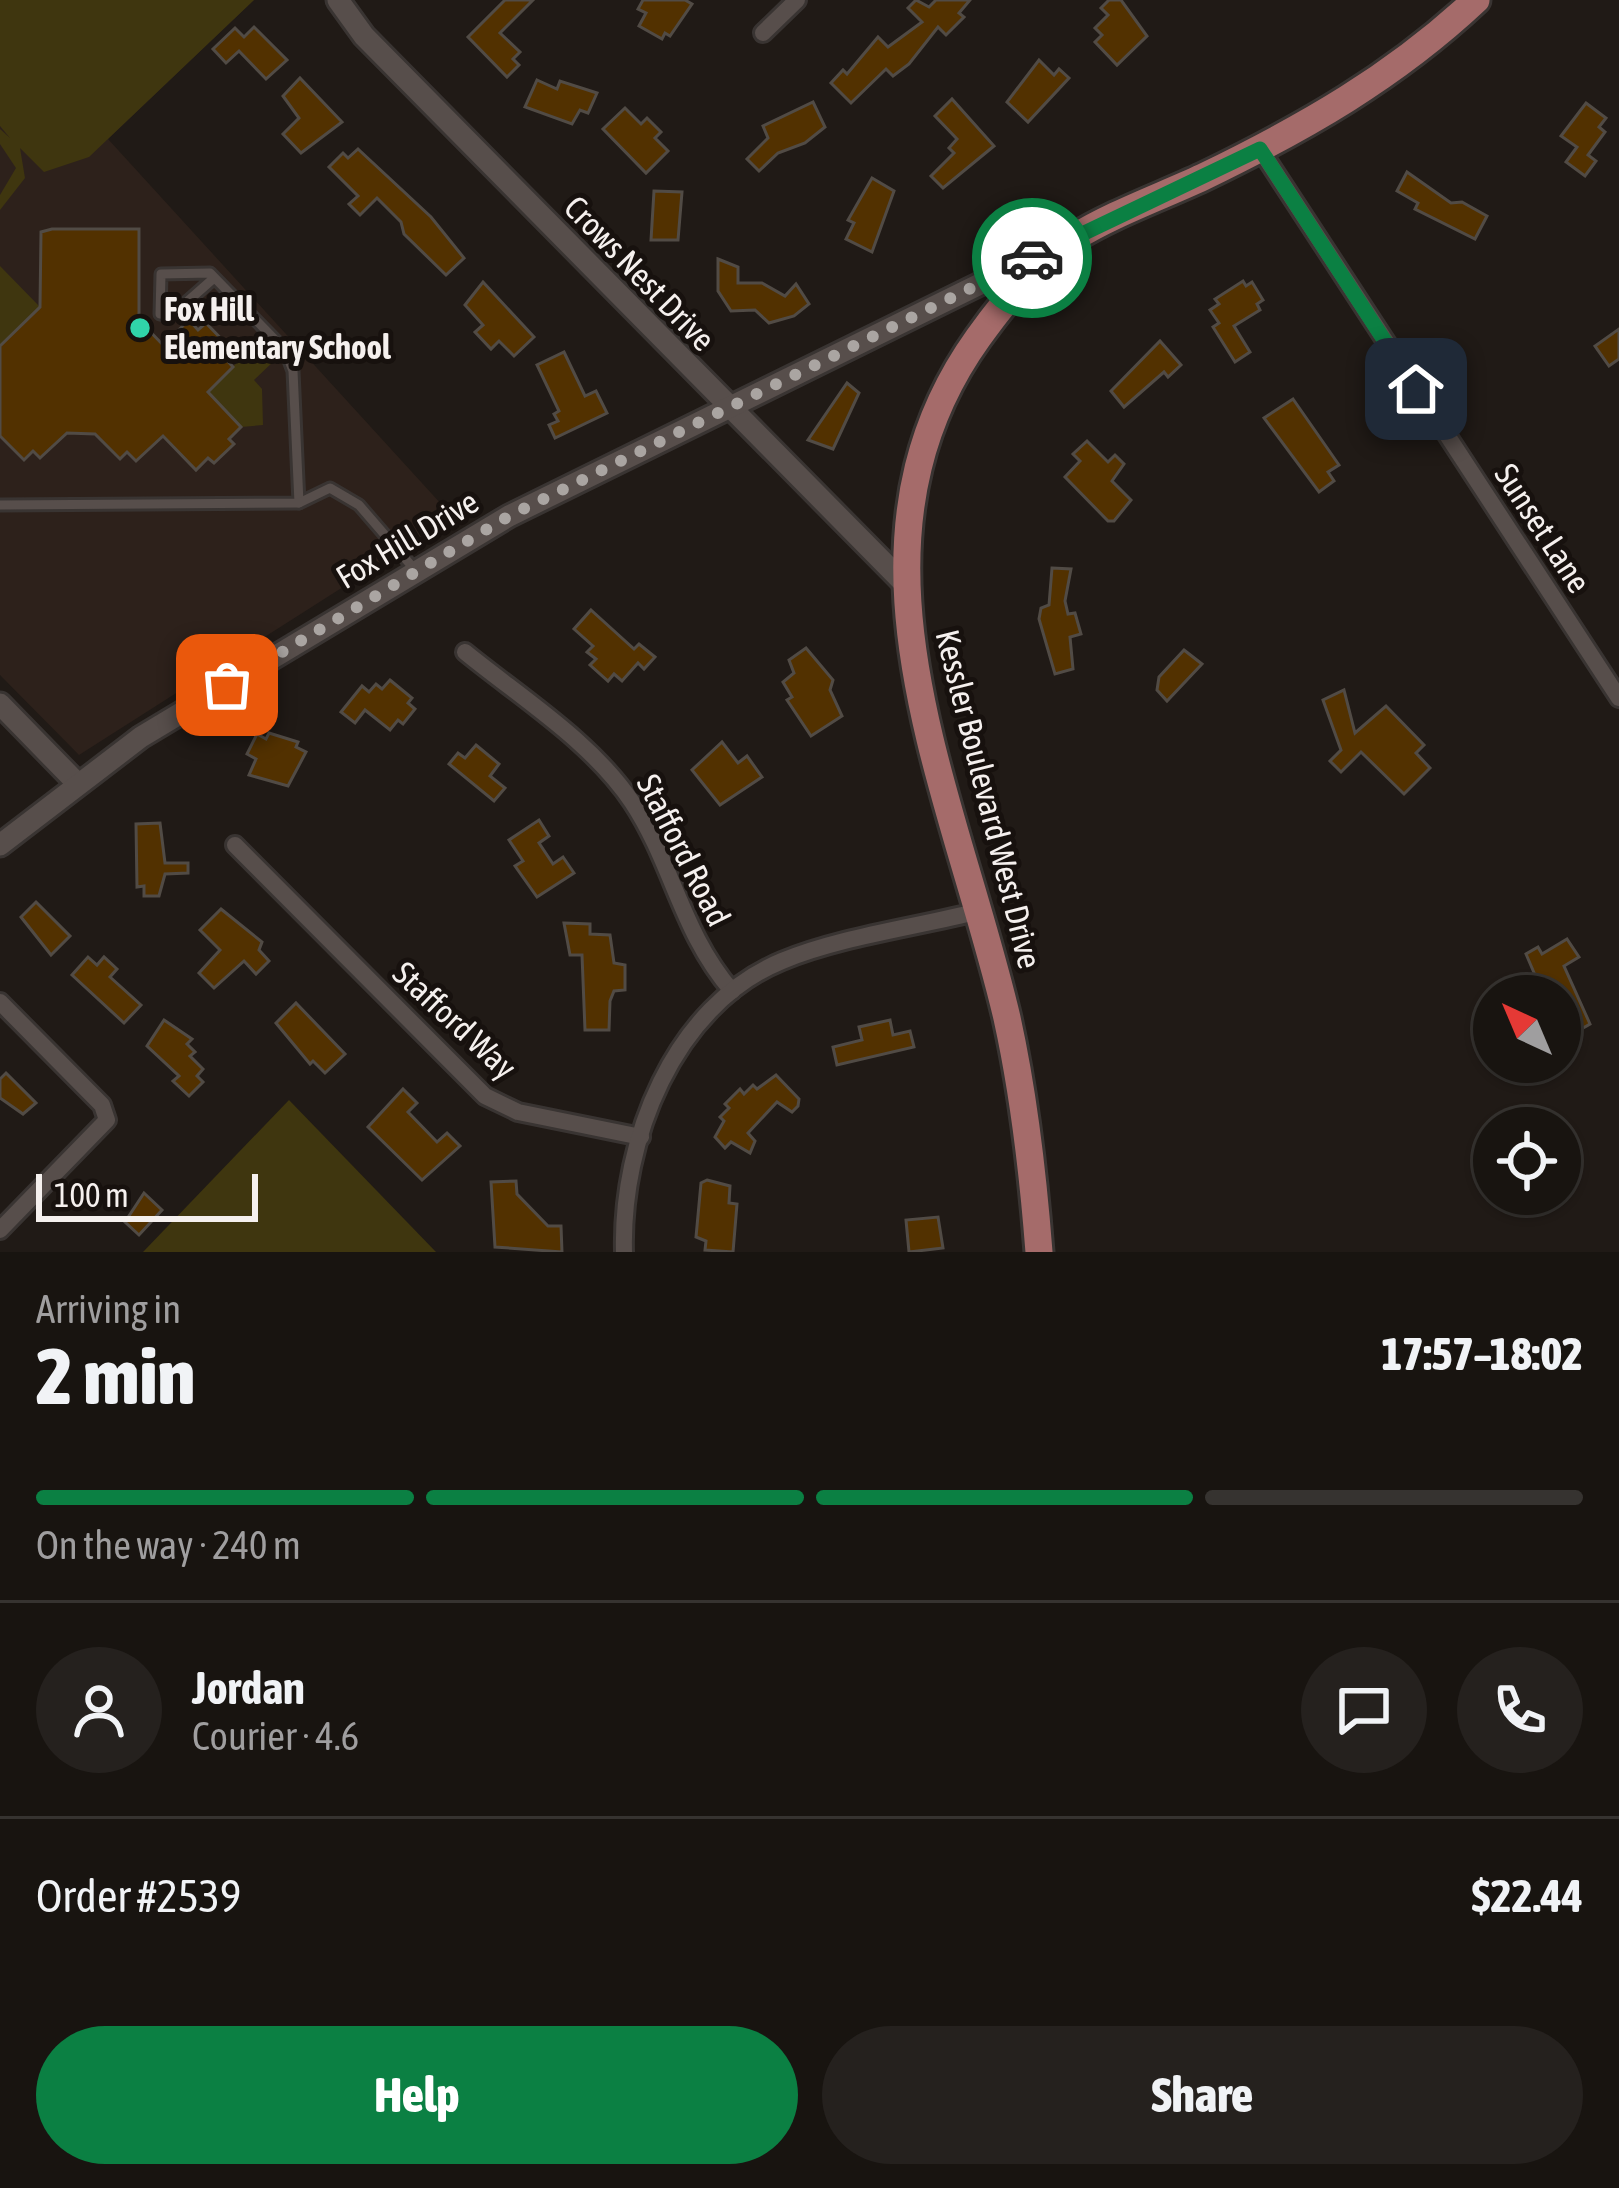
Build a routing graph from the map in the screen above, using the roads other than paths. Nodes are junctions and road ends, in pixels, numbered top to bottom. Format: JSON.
{"nodes":[{"id":1,"x":338,"y":0,"type":"edge"},
{"id":2,"x":797,"y":0,"type":"edge"},
{"id":3,"x":1476,"y":0,"type":"edge"},
{"id":4,"x":763,"y":33,"type":"dead end"},
{"id":5,"x":1260,"y":149,"type":"junction"},
{"id":6,"x":1069,"y":241,"type":"junction"},
{"id":7,"x":214,"y":278,"type":"junction"},
{"id":8,"x":726,"y":409,"type":"junction"},
{"id":9,"x":299,"y":503,"type":"junction"},
{"id":10,"x":0,"y":506,"type":"edge"},
{"id":11,"x":416,"y":571,"type":"junction"},
{"id":12,"x":905,"y":584,"type":"junction"},
{"id":13,"x":465,"y":652,"type":"dead end"},
{"id":14,"x":1619,"y":698,"type":"edge"},
{"id":15,"x":0,"y":704,"type":"edge"},
{"id":16,"x":76,"y":782,"type":"junction"},
{"id":17,"x":0,"y":844,"type":"edge"},
{"id":18,"x":235,"y":845,"type":"dead end"},
{"id":19,"x":979,"y":911,"type":"junction"},
{"id":20,"x":732,"y":991,"type":"junction"},
{"id":21,"x":0,"y":1002,"type":"edge"},
{"id":22,"x":641,"y":1137,"type":"junction"},
{"id":23,"x":0,"y":1230,"type":"edge"},
{"id":24,"x":624,"y":1252,"type":"edge"},
{"id":25,"x":1039,"y":1252,"type":"edge"}],
"edges":[{"from":1,"to":8,"type":"street","name":"Crows Nest Drive"},
{"from":2,"to":4,"type":"street"},
{"from":3,"to":5,"type":"main road","name":"Kessler Boulevard West Drive"},
{"from":5,"to":6,"type":"main road","name":"Kessler Boulevard West Drive"},
{"from":5,"to":14,"type":"street","name":"Sunset Lane"},
{"from":6,"to":8,"type":"street","name":"Fox Hill Drive"},
{"from":6,"to":12,"type":"main road","name":"Kessler Boulevard West Drive"},
{"from":7,"to":7,"type":"lane"},
{"from":7,"to":9,"type":"lane"},
{"from":8,"to":11,"type":"street","name":"Fox Hill Drive"},
{"from":8,"to":12,"type":"street","name":"Crows Nest Drive"},
{"from":9,"to":10,"type":"lane"},
{"from":9,"to":11,"type":"lane"},
{"from":11,"to":16,"type":"street","name":"Fox Hill Drive"},
{"from":12,"to":19,"type":"main road","name":"Kessler Boulevard West Drive"},
{"from":13,"to":20,"type":"street","name":"Stafford Road"},
{"from":15,"to":16,"type":"street"},
{"from":16,"to":17,"type":"street","name":"Fox Hill Drive"},
{"from":18,"to":22,"type":"street","name":"Stafford Way"},
{"from":19,"to":20,"type":"street"},
{"from":19,"to":25,"type":"main road","name":"Kessler Boulevard West Drive"},
{"from":20,"to":22,"type":"street"},
{"from":21,"to":23,"type":"street"},
{"from":22,"to":24,"type":"street"}]}
